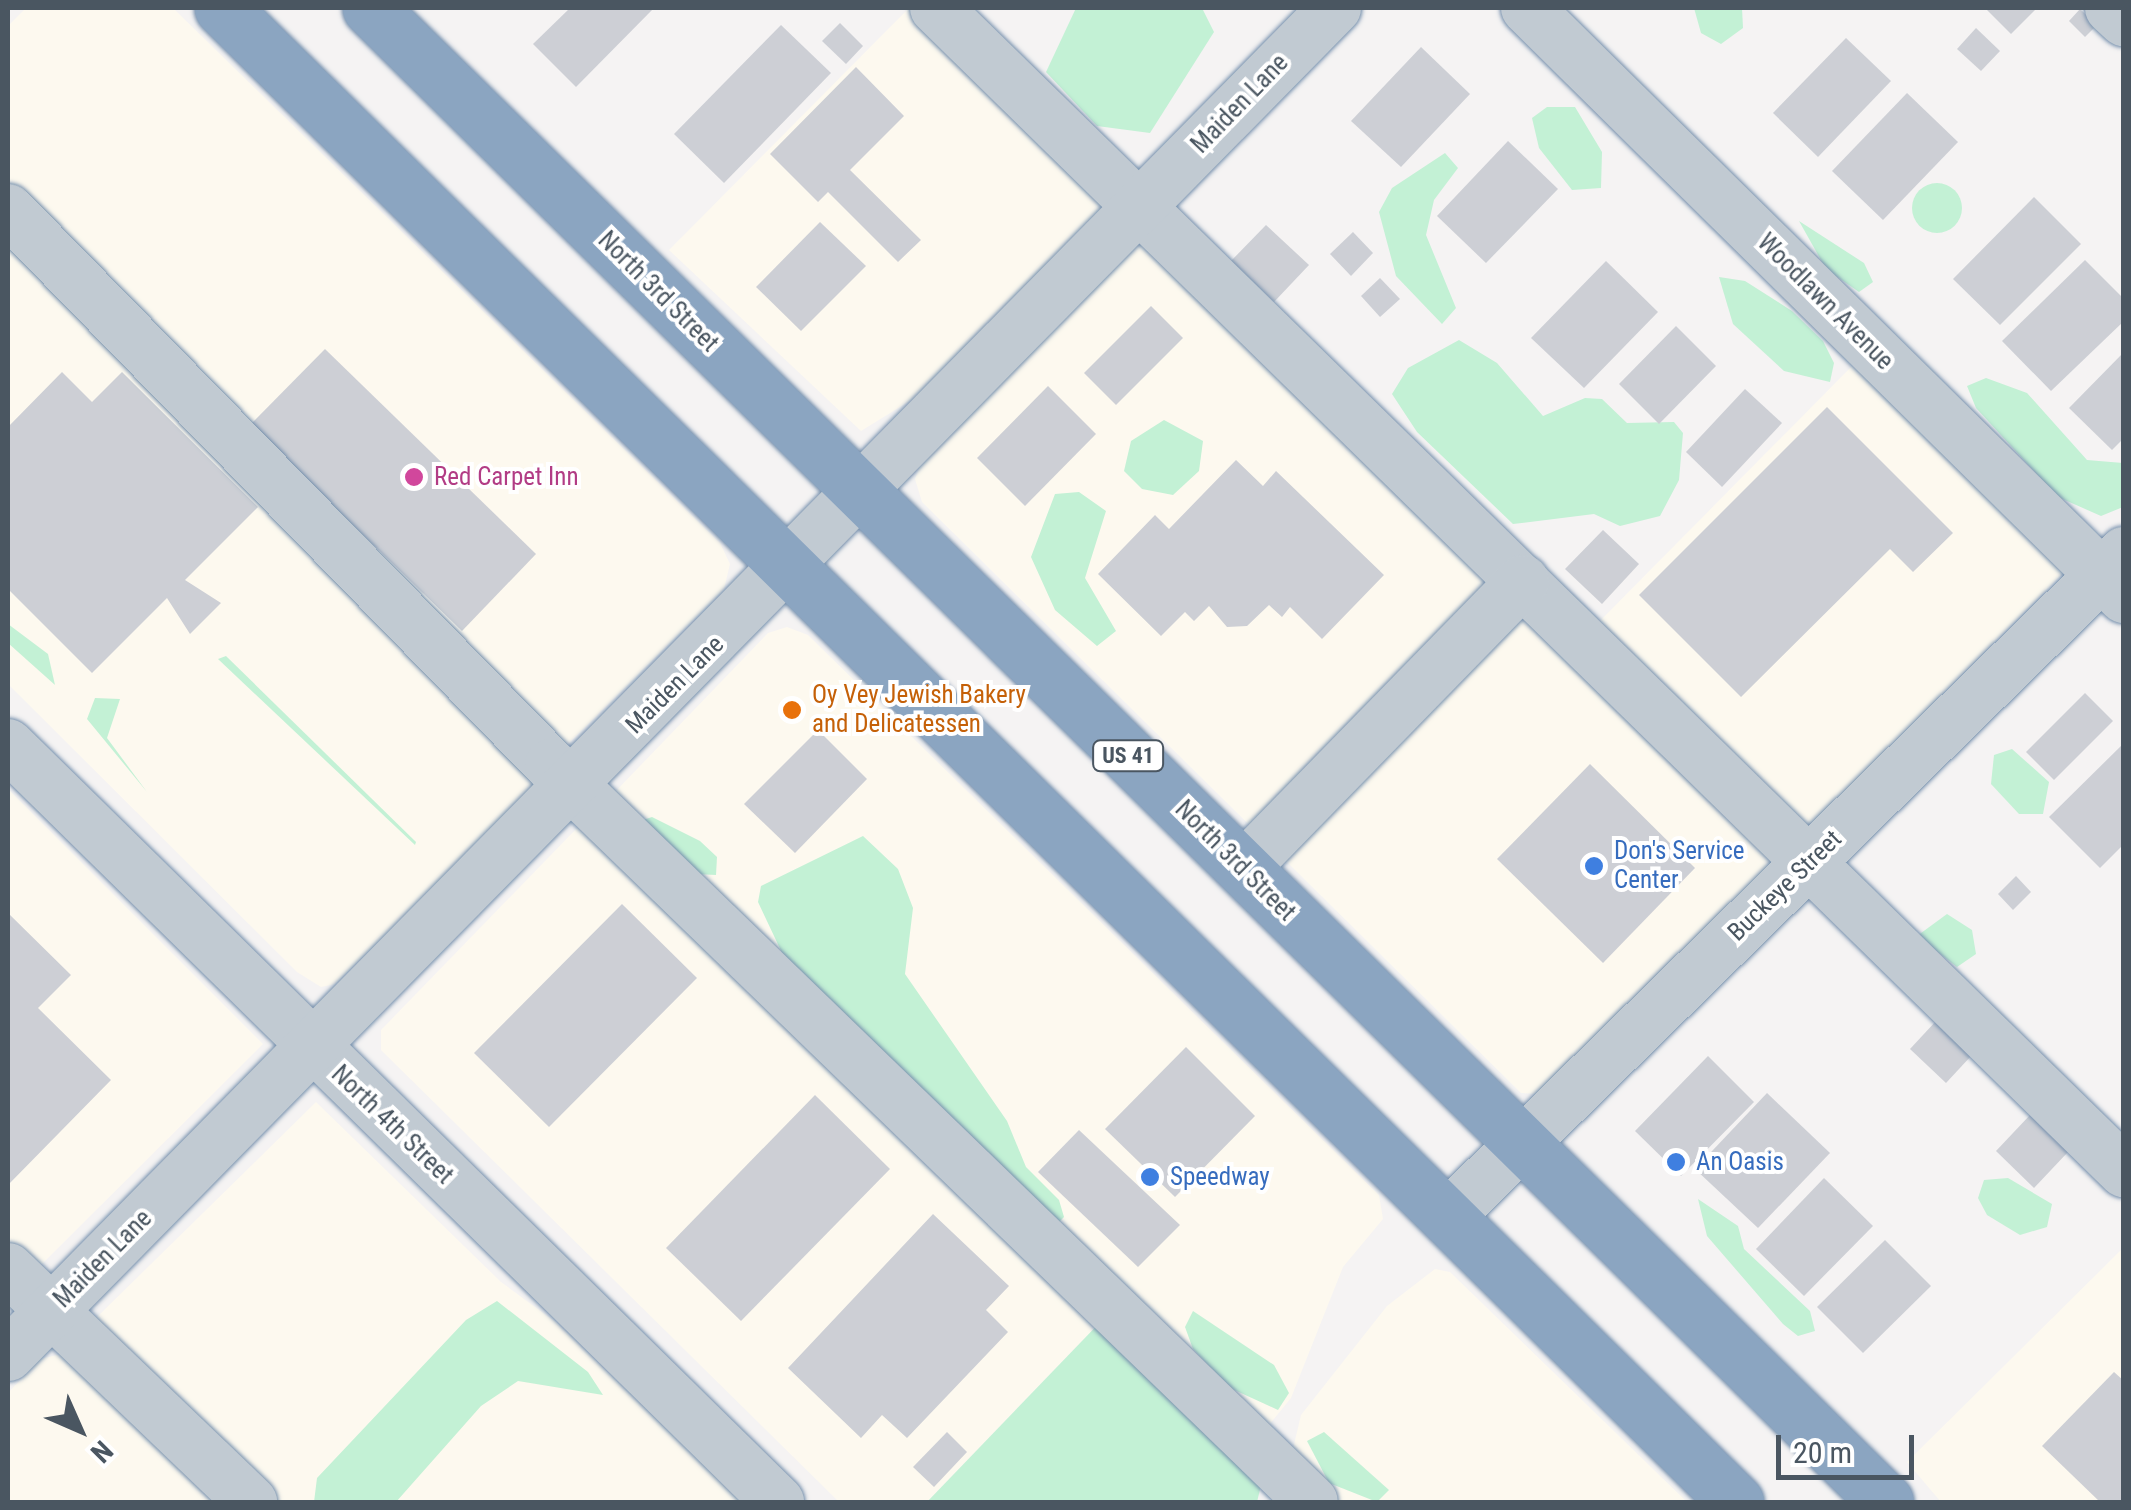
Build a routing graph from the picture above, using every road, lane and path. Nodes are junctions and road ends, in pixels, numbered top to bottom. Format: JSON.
{"nodes":[{"id":1,"x":222,"y":8,"type":"edge"},
{"id":2,"x":370,"y":8,"type":"edge"},
{"id":3,"x":936,"y":8,"type":"edge"},
{"id":4,"x":1335,"y":8,"type":"edge"},
{"id":5,"x":1528,"y":8,"type":"edge"},
{"id":6,"x":2111,"y":8,"type":"edge"},
{"id":7,"x":2124,"y":20,"type":"edge"},
{"id":8,"x":1138,"y":208,"type":"junction"},
{"id":9,"x":8,"y":210,"type":"edge"},
{"id":10,"x":858,"y":491,"type":"junction"},
{"id":11,"x":789,"y":567,"type":"junction"},
{"id":12,"x":2116,"y":575,"type":"edge"},
{"id":13,"x":1523,"y":581,"type":"junction"},
{"id":14,"x":8,"y":745,"type":"edge"},
{"id":15,"x":576,"y":785,"type":"junction"},
{"id":16,"x":1809,"y":863,"type":"junction"},
{"id":17,"x":1243,"y":868,"type":"junction"},
{"id":18,"x":313,"y":1048,"type":"junction"},
{"id":19,"x":1522,"y":1144,"type":"junction"},
{"id":20,"x":2124,"y":1171,"type":"edge"},
{"id":21,"x":1446,"y":1218,"type":"junction"},
{"id":22,"x":8,"y":1269,"type":"edge"},
{"id":23,"x":52,"y":1310,"type":"junction"},
{"id":24,"x":8,"y":1355,"type":"edge"},
{"id":25,"x":251,"y":1502,"type":"edge"},
{"id":26,"x":778,"y":1502,"type":"edge"},
{"id":27,"x":1312,"y":1502,"type":"edge"},
{"id":28,"x":1736,"y":1502,"type":"edge"},
{"id":29,"x":1886,"y":1502,"type":"edge"}],
"edges":[{"from":1,"to":11,"type":"highway"},
{"from":2,"to":10,"type":"highway","name":"North 3rd Street","number":"US 41"},
{"from":3,"to":8,"type":"street"},
{"from":4,"to":8,"type":"street","name":"Maiden Lane"},
{"from":5,"to":12,"type":"street","name":"Woodlawn Avenue"},
{"from":6,"to":7,"type":"street"},
{"from":8,"to":10,"type":"street","name":"Maiden Lane"},
{"from":8,"to":13,"type":"street"},
{"from":9,"to":15,"type":"street"},
{"from":10,"to":11,"type":"street","name":"Maiden Lane"},
{"from":10,"to":17,"type":"highway","name":"North 3rd Street","number":"US 41"},
{"from":11,"to":15,"type":"street","name":"Maiden Lane"},
{"from":11,"to":21,"type":"highway"},
{"from":12,"to":16,"type":"street","name":"Buckeye Street"},
{"from":13,"to":16,"type":"street"},
{"from":13,"to":17,"type":"street"},
{"from":14,"to":18,"type":"street","name":"North 4th Street"},
{"from":15,"to":18,"type":"street","name":"Maiden Lane"},
{"from":15,"to":27,"type":"street"},
{"from":16,"to":19,"type":"street","name":"Buckeye Street"},
{"from":16,"to":20,"type":"street"},
{"from":17,"to":19,"type":"highway","name":"North 3rd Street","number":"US 41"},
{"from":18,"to":23,"type":"street","name":"Maiden Lane"},
{"from":18,"to":26,"type":"street","name":"North 4th Street"},
{"from":19,"to":21,"type":"street","name":"Buckeye Street"},
{"from":19,"to":29,"type":"highway","name":"North 3rd Street","number":"US 41"},
{"from":21,"to":28,"type":"highway"},
{"from":22,"to":23,"type":"street"},
{"from":23,"to":24,"type":"street","name":"Maiden Lane"},
{"from":23,"to":25,"type":"street"}]}
